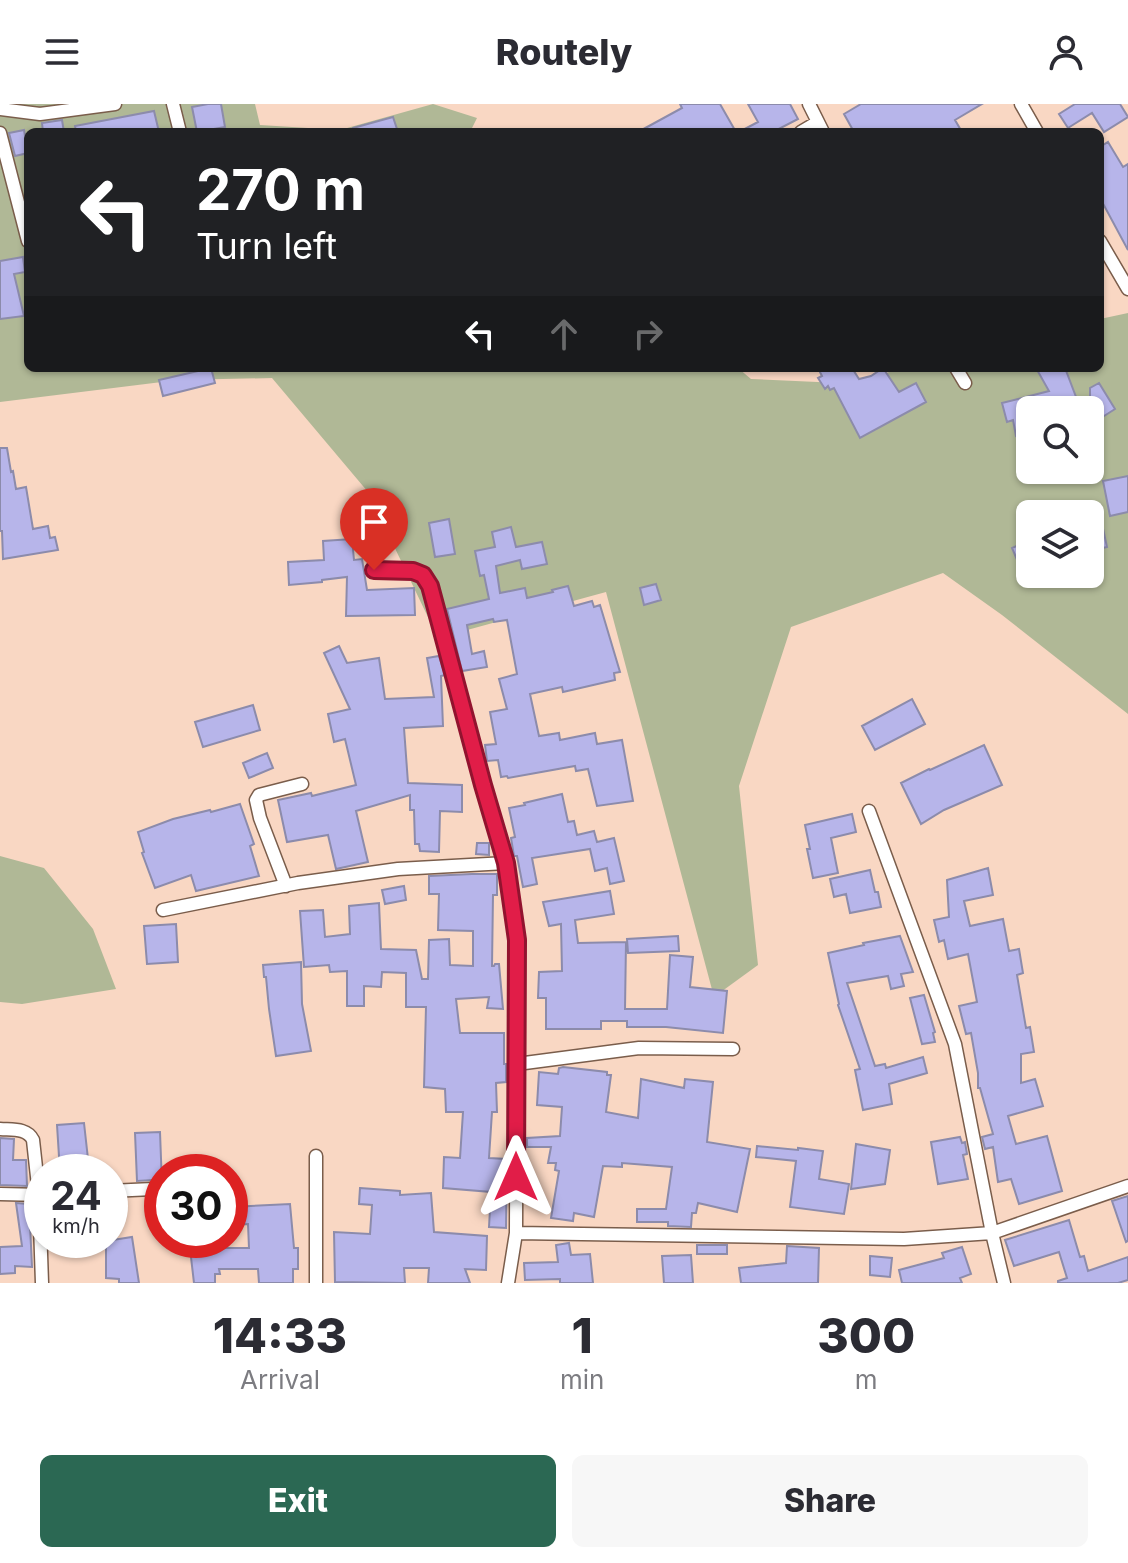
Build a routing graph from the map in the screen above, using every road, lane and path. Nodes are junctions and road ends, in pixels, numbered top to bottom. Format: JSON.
{"nodes":[{"id":1,"x":113,"y":104,"type":"edge"},
{"id":2,"x":173,"y":104,"type":"edge"},
{"id":3,"x":809,"y":104,"type":"edge"},
{"id":4,"x":1021,"y":104,"type":"edge"},
{"id":5,"x":0,"y":109,"type":"edge"},
{"id":6,"x":820,"y":127,"type":"edge"},
{"id":7,"x":179,"y":128,"type":"edge"},
{"id":8,"x":1035,"y":128,"type":"edge"},
{"id":9,"x":0,"y":133,"type":"edge"},
{"id":10,"x":24,"y":226,"type":"edge"},
{"id":11,"x":1104,"y":248,"type":"edge"},
{"id":12,"x":1128,"y":289,"type":"edge"},
{"id":13,"x":958,"y":372,"type":"edge"},
{"id":14,"x":965,"y":383,"type":"dead end"},
{"id":15,"x":374,"y":570,"type":"dead end"},
{"id":16,"x":302,"y":784,"type":"dead end"},
{"id":17,"x":869,"y":811,"type":"dead end"},
{"id":18,"x":506,"y":863,"type":"junction"},
{"id":19,"x":286,"y":886,"type":"junction"},
{"id":20,"x":163,"y":910,"type":"dead end"},
{"id":21,"x":733,"y":1049,"type":"dead end"},
{"id":22,"x":517,"y":1064,"type":"junction"},
{"id":23,"x":0,"y":1129,"type":"edge"},
{"id":24,"x":35,"y":1154,"type":"edge"},
{"id":25,"x":316,"y":1156,"type":"dead end"},
{"id":26,"x":1128,"y":1186,"type":"edge"},
{"id":27,"x":0,"y":1194,"type":"edge"},
{"id":28,"x":24,"y":1195,"type":"edge"},
{"id":29,"x":516,"y":1233,"type":"junction"},
{"id":30,"x":992,"y":1233,"type":"junction"},
{"id":31,"x":41,"y":1258,"type":"edge"},
{"id":32,"x":42,"y":1283,"type":"edge"},
{"id":33,"x":316,"y":1283,"type":"edge"},
{"id":34,"x":508,"y":1283,"type":"edge"},
{"id":35,"x":1004,"y":1283,"type":"edge"}],
"edges":[{"from":1,"to":5,"type":"street"},
{"from":2,"to":7,"type":"street"},
{"from":3,"to":6,"type":"street"},
{"from":4,"to":8,"type":"street"},
{"from":9,"to":10,"type":"street"},
{"from":11,"to":12,"type":"street"},
{"from":13,"to":14,"type":"street"},
{"from":15,"to":18,"type":"street"},
{"from":16,"to":19,"type":"street"},
{"from":17,"to":30,"type":"street"},
{"from":18,"to":19,"type":"street"},
{"from":18,"to":22,"type":"street"},
{"from":19,"to":20,"type":"street"},
{"from":21,"to":22,"type":"street"},
{"from":22,"to":29,"type":"street"},
{"from":23,"to":24,"type":"street"},
{"from":25,"to":33,"type":"street"},
{"from":26,"to":30,"type":"street"},
{"from":27,"to":28,"type":"street"},
{"from":29,"to":30,"type":"street"},
{"from":29,"to":34,"type":"street"},
{"from":30,"to":35,"type":"street"},
{"from":31,"to":32,"type":"street"}]}
